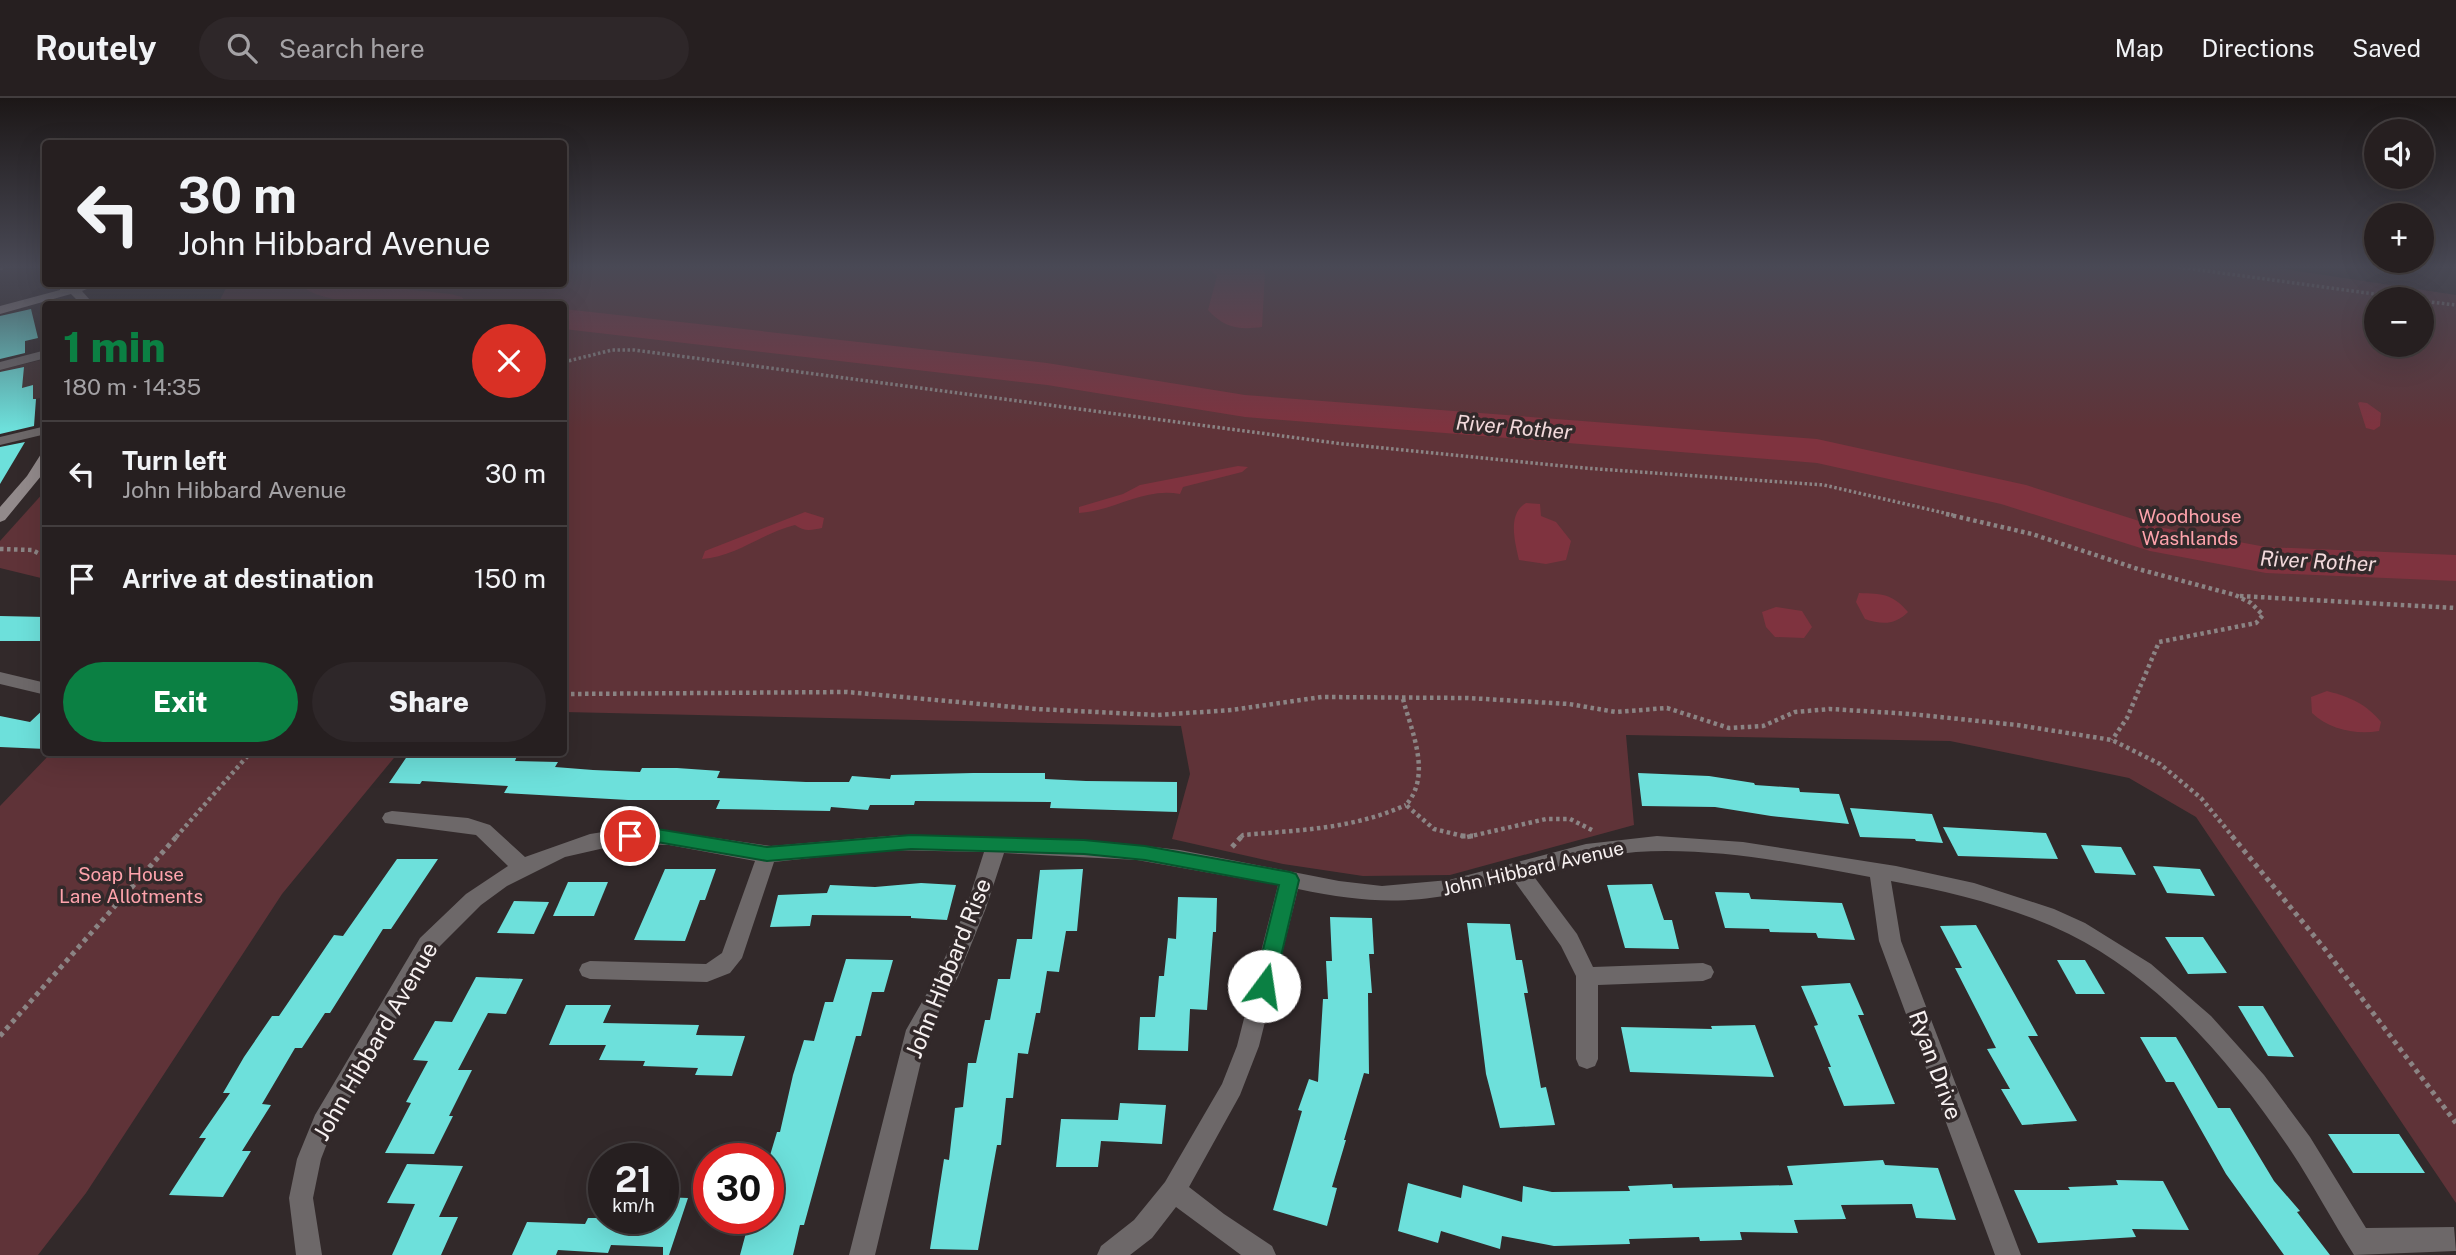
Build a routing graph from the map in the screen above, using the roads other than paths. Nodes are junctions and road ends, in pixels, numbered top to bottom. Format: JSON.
{"nodes":[{"id":1,"x":42,"y":355,"type":"edge"},
{"id":2,"x":0,"y":366,"type":"edge"},
{"id":3,"x":42,"y":431,"type":"edge"},
{"id":4,"x":0,"y":440,"type":"edge"},
{"id":5,"x":42,"y":463,"type":"edge"},
{"id":6,"x":0,"y":517,"type":"edge"},
{"id":7,"x":8,"y":680,"type":"edge"},
{"id":8,"x":42,"y":688,"type":"edge"},
{"id":9,"x":0,"y":693,"type":"edge"},
{"id":10,"x":392,"y":818,"type":"dead end"},
{"id":11,"x":996,"y":845,"type":"junction"},
{"id":12,"x":767,"y":854,"type":"junction"},
{"id":13,"x":522,"y":867,"type":"junction"},
{"id":14,"x":1519,"y":872,"type":"junction"},
{"id":15,"x":1880,"y":872,"type":"junction"},
{"id":16,"x":1290,"y":880,"type":"junction"},
{"id":17,"x":590,"y":970,"type":"dead end"},
{"id":18,"x":1703,"y":972,"type":"dead end"},
{"id":19,"x":1587,"y":976,"type":"junction"},
{"id":20,"x":1587,"y":1059,"type":"dead end"},
{"id":21,"x":1174,"y":1190,"type":"junction"},
{"id":22,"x":2454,"y":1239,"type":"dead end"},
{"id":23,"x":2364,"y":1247,"type":"edge"},
{"id":24,"x":309,"y":1255,"type":"edge"},
{"id":25,"x":862,"y":1255,"type":"edge"},
{"id":26,"x":1110,"y":1255,"type":"edge"},
{"id":27,"x":1263,"y":1255,"type":"edge"},
{"id":28,"x":2008,"y":1255,"type":"edge"}],
"edges":[{"from":1,"to":2,"type":"street"},
{"from":3,"to":4,"type":"street"},
{"from":5,"to":6,"type":"main road"},
{"from":7,"to":8,"type":"street"},
{"from":7,"to":9,"type":"street"},
{"from":10,"to":13,"type":"street"},
{"from":11,"to":12,"type":"street","name":"John Hibbard Avenue"},
{"from":11,"to":16,"type":"street","name":"John Hibbard Avenue"},
{"from":11,"to":25,"type":"street","name":"John Hibbard Rise"},
{"from":12,"to":13,"type":"street","name":"John Hibbard Avenue"},
{"from":12,"to":17,"type":"street"},
{"from":13,"to":24,"type":"street","name":"John Hibbard Avenue"},
{"from":14,"to":15,"type":"street","name":"John Hibbard Avenue"},
{"from":14,"to":16,"type":"street","name":"John Hibbard Avenue"},
{"from":14,"to":19,"type":"street"},
{"from":15,"to":23,"type":"street","name":"John Hibbard Avenue"},
{"from":15,"to":28,"type":"street","name":"Ryan Drive"},
{"from":16,"to":21,"type":"street"},
{"from":18,"to":19,"type":"street"},
{"from":19,"to":20,"type":"street"},
{"from":21,"to":26,"type":"street"},
{"from":21,"to":27,"type":"street"},
{"from":22,"to":23,"type":"street","name":"John Hibbard Avenue"}]}
